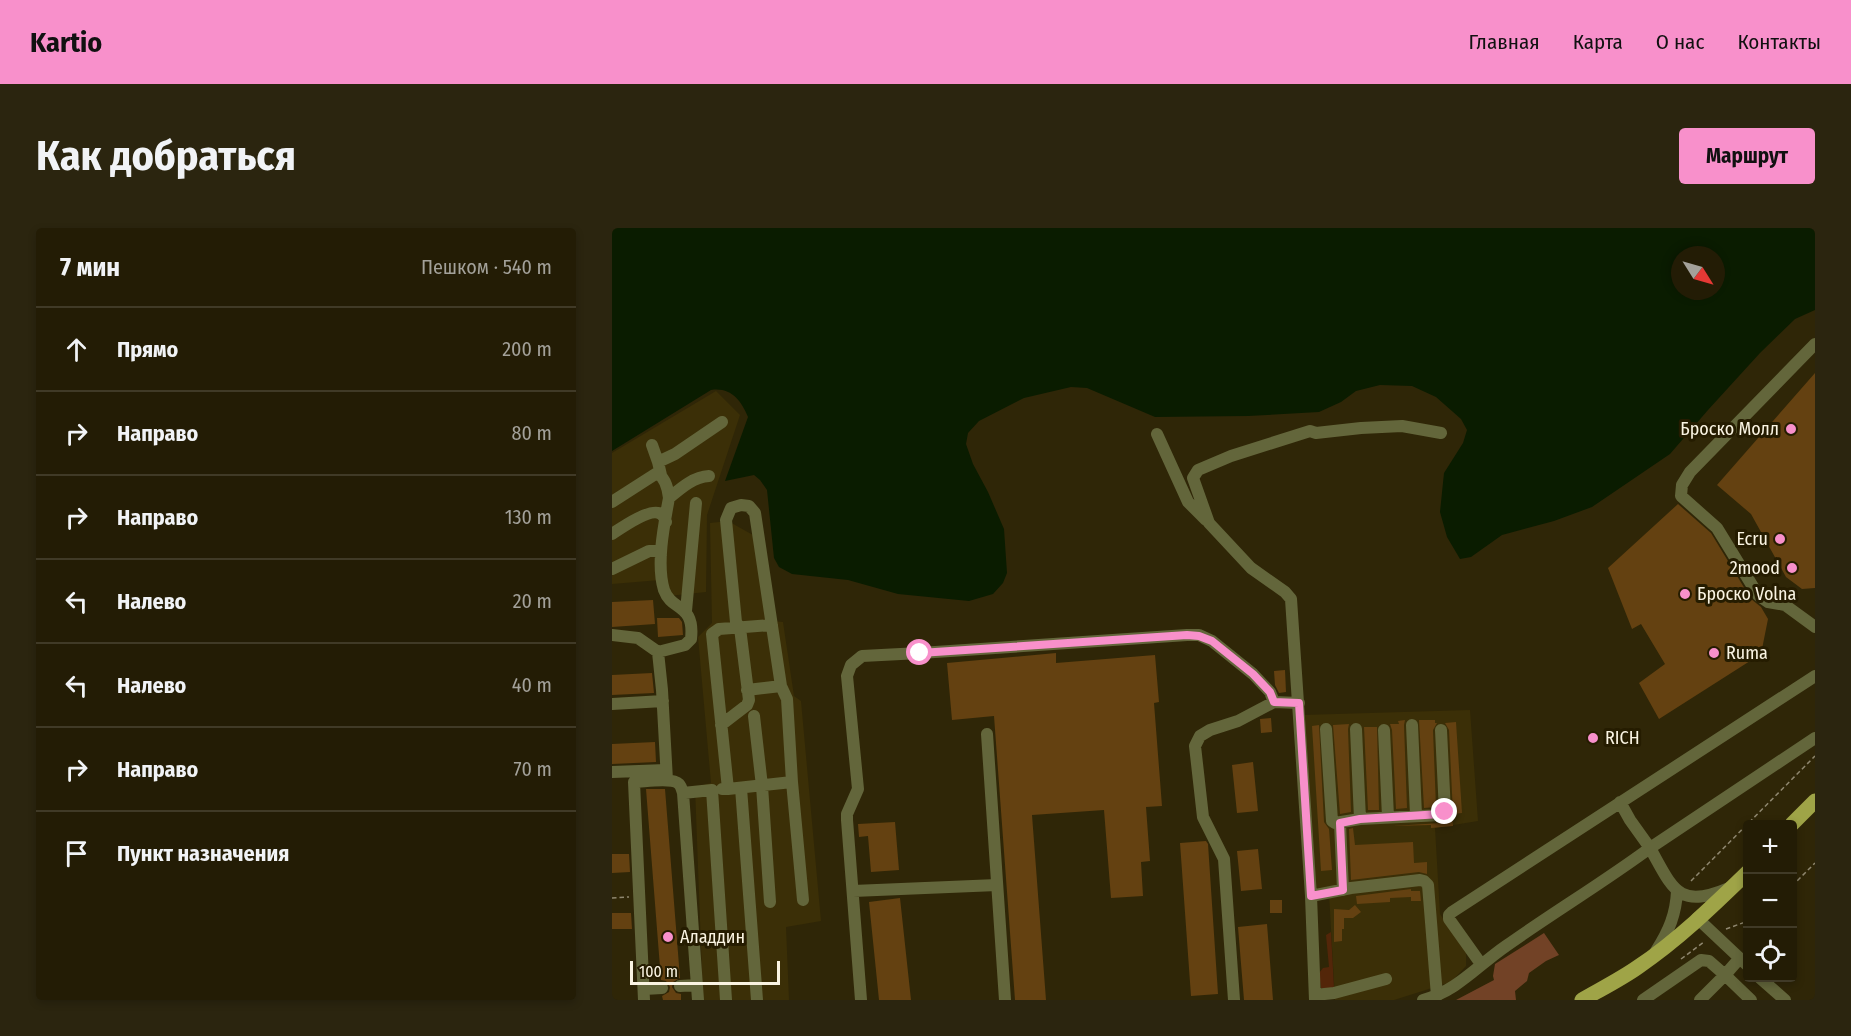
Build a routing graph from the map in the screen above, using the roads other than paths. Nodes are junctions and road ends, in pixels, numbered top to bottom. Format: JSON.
{"nodes":[{"id":1,"x":1815,"y":344,"type":"edge"},
{"id":2,"x":722,"y":422,"type":"dead end"},
{"id":3,"x":1441,"y":433,"type":"dead end"},
{"id":4,"x":1157,"y":434,"type":"dead end"},
{"id":5,"x":651,"y":445,"type":"dead end"},
{"id":6,"x":658,"y":462,"type":"junction"},
{"id":7,"x":661,"y":475,"type":"junction"},
{"id":8,"x":709,"y":476,"type":"dead end"},
{"id":9,"x":669,"y":498,"type":"junction"},
{"id":10,"x":612,"y":502,"type":"edge"},
{"id":11,"x":696,"y":503,"type":"dead end"},
{"id":12,"x":666,"y":522,"type":"junction"},
{"id":13,"x":1209,"y":523,"type":"junction"},
{"id":14,"x":612,"y":534,"type":"edge"},
{"id":15,"x":661,"y":555,"type":"junction"},
{"id":16,"x":612,"y":569,"type":"edge"},
{"id":17,"x":686,"y":611,"type":"junction"},
{"id":18,"x":772,"y":625,"type":"junction"},
{"id":19,"x":1815,"y":627,"type":"edge"},
{"id":20,"x":740,"y":628,"type":"junction"},
{"id":21,"x":612,"y":635,"type":"edge"},
{"id":22,"x":658,"y":652,"type":"junction"},
{"id":23,"x":1815,"y":675,"type":"edge"},
{"id":24,"x":781,"y":686,"type":"junction"},
{"id":25,"x":747,"y":690,"type":"junction"},
{"id":26,"x":663,"y":701,"type":"junction"},
{"id":27,"x":1274,"y":702,"type":"junction"},
{"id":28,"x":1299,"y":703,"type":"junction"},
{"id":29,"x":612,"y":704,"type":"edge"},
{"id":30,"x":754,"y":716,"type":"dead end"},
{"id":31,"x":721,"y":725,"type":"junction"},
{"id":32,"x":1412,"y":725,"type":"dead end"},
{"id":33,"x":1326,"y":729,"type":"dead end"},
{"id":34,"x":1356,"y":729,"type":"dead end"},
{"id":35,"x":1384,"y":730,"type":"dead end"},
{"id":36,"x":1441,"y":730,"type":"dead end"},
{"id":37,"x":987,"y":734,"type":"dead end"},
{"id":38,"x":1815,"y":738,"type":"edge"},
{"id":39,"x":612,"y":772,"type":"edge"},
{"id":40,"x":666,"y":775,"type":"junction"},
{"id":41,"x":792,"y":782,"type":"junction"},
{"id":42,"x":762,"y":786,"type":"junction"},
{"id":43,"x":741,"y":788,"type":"junction"},
{"id":44,"x":728,"y":789,"type":"junction"},
{"id":45,"x":712,"y":790,"type":"junction"},
{"id":46,"x":683,"y":793,"type":"junction"},
{"id":47,"x":1815,"y":801,"type":"edge"},
{"id":48,"x":1620,"y":802,"type":"junction"},
{"id":49,"x":1416,"y":815,"type":"junction"},
{"id":50,"x":1388,"y":817,"type":"junction"},
{"id":51,"x":1360,"y":819,"type":"junction"},
{"id":52,"x":1797,"y":820,"type":"edge"},
{"id":53,"x":1340,"y":823,"type":"junction"},
{"id":54,"x":1650,"y":848,"type":"junction"},
{"id":55,"x":1746,"y":874,"type":"edge"},
{"id":56,"x":997,"y":885,"type":"junction"},
{"id":57,"x":1733,"y":886,"type":"junction"},
{"id":58,"x":1343,"y":890,"type":"junction"},
{"id":59,"x":853,"y":891,"type":"junction"},
{"id":60,"x":1677,"y":891,"type":"junction"},
{"id":61,"x":1311,"y":896,"type":"junction"},
{"id":62,"x":803,"y":900,"type":"dead end"},
{"id":63,"x":770,"y":902,"type":"dead end"},
{"id":64,"x":1697,"y":918,"type":"junction"},
{"id":65,"x":1652,"y":956,"type":"junction"},
{"id":66,"x":1743,"y":963,"type":"edge"},
{"id":67,"x":1481,"y":964,"type":"junction"},
{"id":68,"x":1725,"y":975,"type":"junction"},
{"id":69,"x":1386,"y":980,"type":"dead end"},
{"id":70,"x":1765,"y":982,"type":"edge"},
{"id":71,"x":697,"y":985,"type":"junction"},
{"id":72,"x":680,"y":986,"type":"dead end"},
{"id":73,"x":662,"y":988,"type":"dead end"},
{"id":74,"x":644,"y":995,"type":"edge"},
{"id":75,"x":1437,"y":996,"type":"junction"},
{"id":76,"x":1315,"y":998,"type":"edge"},
{"id":77,"x":698,"y":1000,"type":"edge"},
{"id":78,"x":726,"y":1000,"type":"edge"},
{"id":79,"x":757,"y":1000,"type":"edge"},
{"id":80,"x":861,"y":1000,"type":"edge"},
{"id":81,"x":1005,"y":1000,"type":"edge"},
{"id":82,"x":1234,"y":1000,"type":"edge"},
{"id":83,"x":1423,"y":1000,"type":"edge"},
{"id":84,"x":1582,"y":1000,"type":"edge"},
{"id":85,"x":1643,"y":1000,"type":"edge"},
{"id":86,"x":1700,"y":1000,"type":"edge"},
{"id":87,"x":1751,"y":1000,"type":"edge"},
{"id":88,"x":1785,"y":1000,"type":"edge"}],
"edges":[{"from":1,"to":19,"type":"lane"},
{"from":2,"to":6,"type":"lane"},
{"from":3,"to":13,"type":"lane"},
{"from":4,"to":13,"type":"lane"},
{"from":5,"to":6,"type":"lane"},
{"from":6,"to":7,"type":"lane"},
{"from":7,"to":9,"type":"lane"},
{"from":7,"to":10,"type":"lane"},
{"from":8,"to":9,"type":"lane"},
{"from":9,"to":12,"type":"lane"},
{"from":11,"to":17,"type":"lane"},
{"from":12,"to":14,"type":"lane"},
{"from":12,"to":15,"type":"lane"},
{"from":13,"to":28,"type":"lane"},
{"from":15,"to":16,"type":"lane"},
{"from":15,"to":17,"type":"lane"},
{"from":17,"to":22,"type":"lane"},
{"from":18,"to":20,"type":"lane"},
{"from":18,"to":20,"type":"lane"},
{"from":18,"to":24,"type":"lane"},
{"from":20,"to":25,"type":"lane"},
{"from":20,"to":31,"type":"lane"},
{"from":21,"to":22,"type":"lane"},
{"from":22,"to":26,"type":"lane"},
{"from":23,"to":48,"type":"lane"},
{"from":24,"to":25,"type":"lane"},
{"from":24,"to":41,"type":"lane"},
{"from":25,"to":31,"type":"lane"},
{"from":26,"to":29,"type":"lane"},
{"from":26,"to":40,"type":"lane"},
{"from":27,"to":28,"type":"lane"},
{"from":27,"to":59,"type":"lane"},
{"from":27,"to":82,"type":"lane"},
{"from":28,"to":61,"type":"lane"},
{"from":30,"to":42,"type":"lane"},
{"from":31,"to":44,"type":"lane"},
{"from":32,"to":49,"type":"lane"},
{"from":33,"to":53,"type":"lane"},
{"from":34,"to":51,"type":"lane"},
{"from":35,"to":50,"type":"lane"},
{"from":36,"to":49,"type":"lane"},
{"from":37,"to":56,"type":"lane"},
{"from":38,"to":54,"type":"lane"},
{"from":39,"to":40,"type":"lane"},
{"from":40,"to":46,"type":"lane"},
{"from":40,"to":74,"type":"lane"},
{"from":41,"to":42,"type":"lane"},
{"from":41,"to":62,"type":"lane"},
{"from":42,"to":43,"type":"lane"},
{"from":42,"to":63,"type":"lane"},
{"from":43,"to":44,"type":"lane"},
{"from":43,"to":79,"type":"lane"},
{"from":44,"to":45,"type":"lane"},
{"from":45,"to":46,"type":"lane"},
{"from":45,"to":78,"type":"lane"},
{"from":46,"to":71,"type":"lane"},
{"from":47,"to":52,"type":"main road"},
{"from":48,"to":54,"type":"lane"},
{"from":48,"to":67,"type":"lane"},
{"from":49,"to":50,"type":"lane"},
{"from":50,"to":51,"type":"lane"},
{"from":51,"to":53,"type":"lane"},
{"from":53,"to":58,"type":"lane"},
{"from":54,"to":60,"type":"lane"},
{"from":54,"to":67,"type":"lane"},
{"from":55,"to":57,"type":"main road"},
{"from":56,"to":59,"type":"lane"},
{"from":56,"to":81,"type":"lane"},
{"from":57,"to":60,"type":"lane"},
{"from":57,"to":64,"type":"main road"},
{"from":58,"to":61,"type":"lane"},
{"from":58,"to":75,"type":"lane"},
{"from":59,"to":80,"type":"lane"},
{"from":60,"to":65,"type":"lane"},
{"from":61,"to":76,"type":"lane"},
{"from":64,"to":65,"type":"main road"},
{"from":64,"to":66,"type":"lane"},
{"from":65,"to":84,"type":"main road"},
{"from":66,"to":68,"type":"lane"},
{"from":67,"to":75,"type":"lane"},
{"from":68,"to":85,"type":"lane"},
{"from":68,"to":86,"type":"lane"},
{"from":68,"to":87,"type":"lane"},
{"from":69,"to":76,"type":"lane"},
{"from":70,"to":88,"type":"lane"},
{"from":71,"to":72,"type":"lane"},
{"from":71,"to":77,"type":"lane"},
{"from":73,"to":74,"type":"lane"},
{"from":75,"to":83,"type":"lane"}]}
